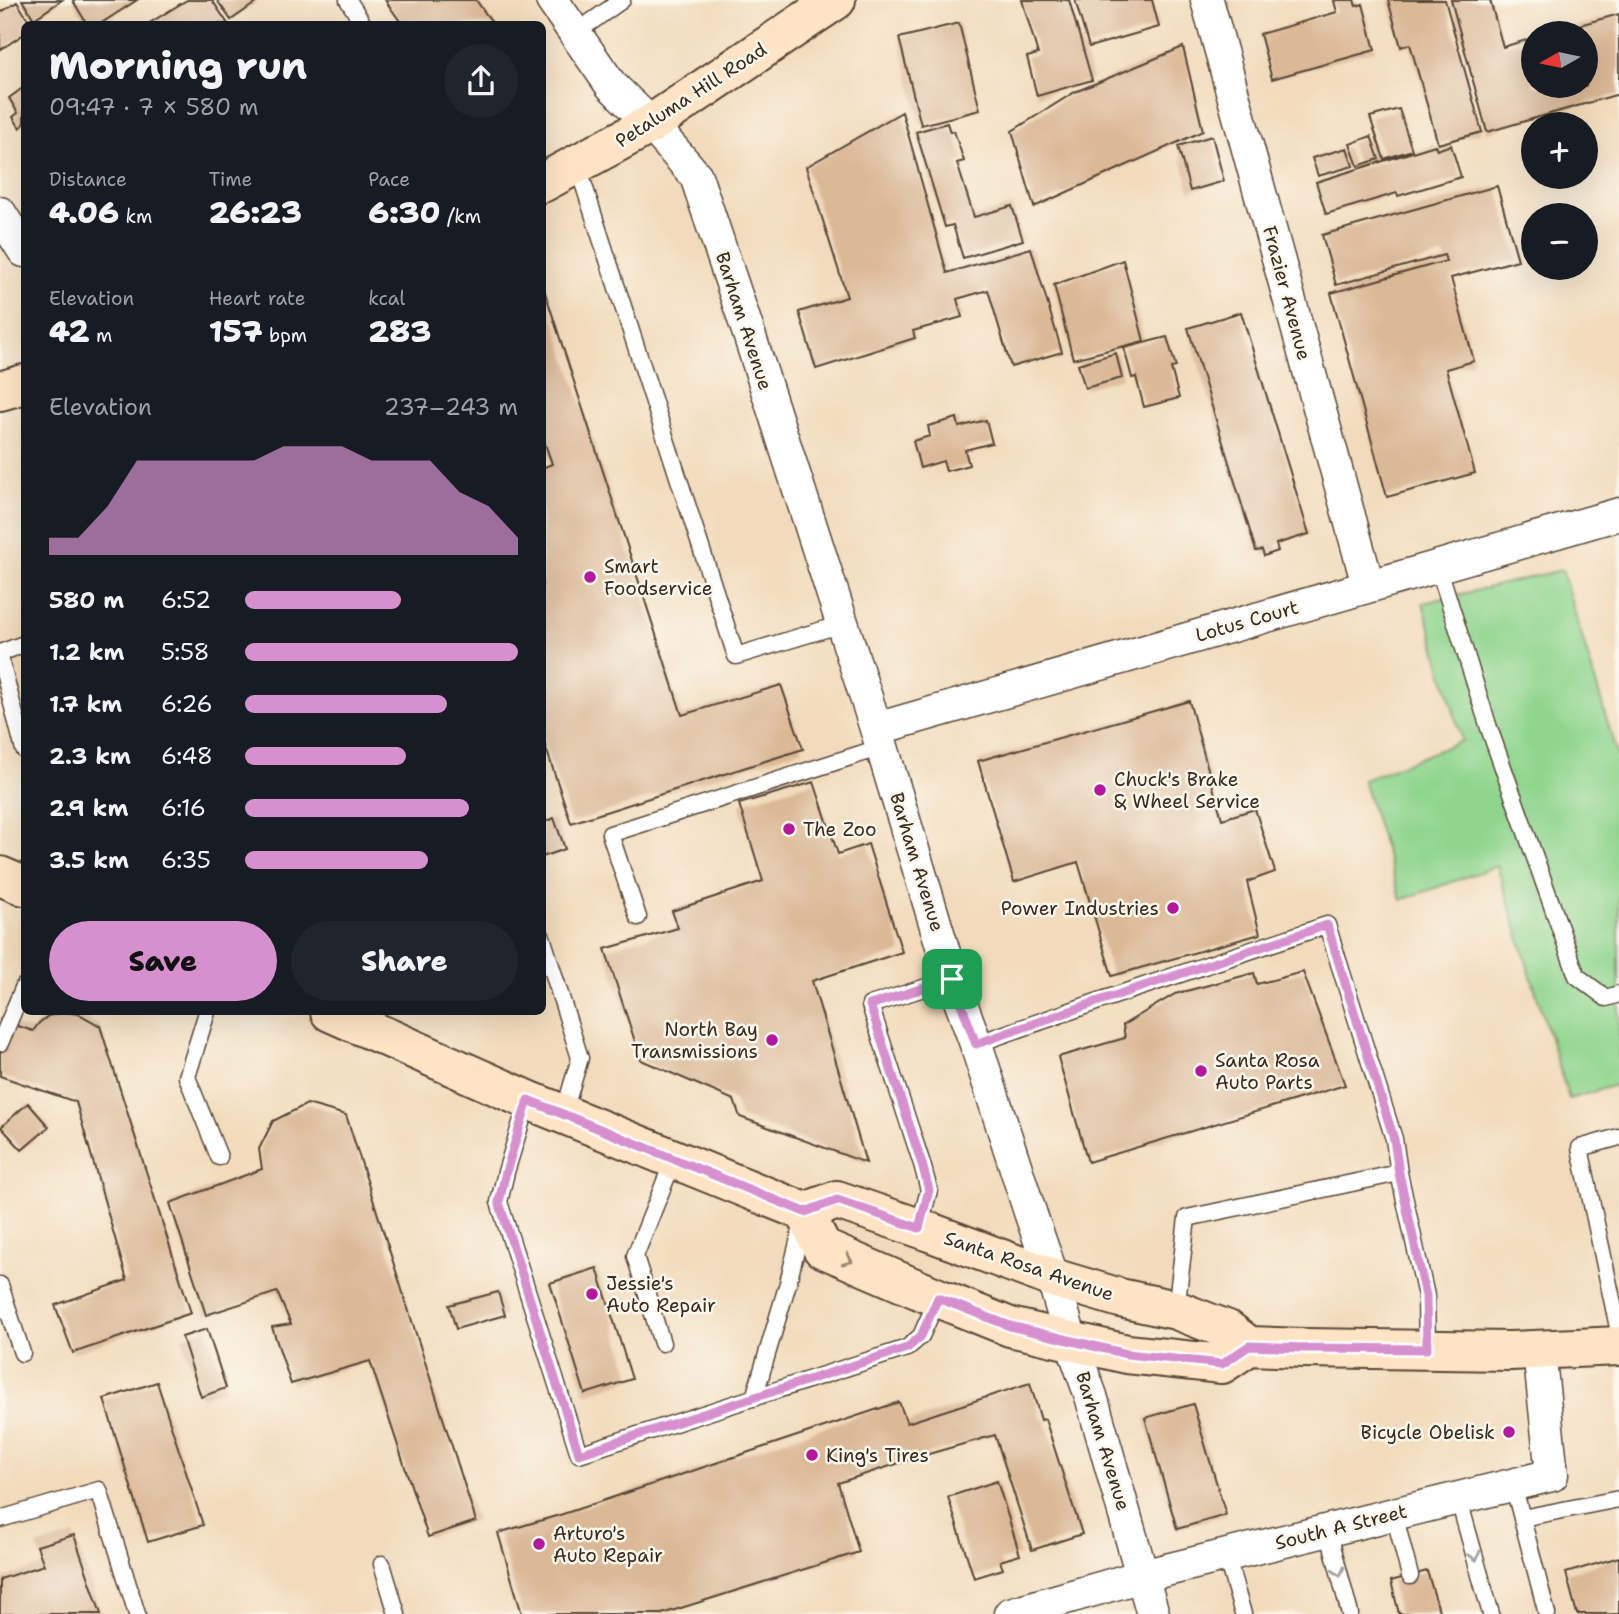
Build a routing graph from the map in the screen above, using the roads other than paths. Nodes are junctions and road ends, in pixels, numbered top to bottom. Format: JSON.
{"nodes":[{"id":1,"x":348,"y":0,"type":"edge"},
{"id":2,"x":552,"y":0,"type":"edge"},
{"id":3,"x":622,"y":0,"type":"edge"},
{"id":4,"x":836,"y":0,"type":"edge"},
{"id":5,"x":1207,"y":0,"type":"edge"},
{"id":6,"x":361,"y":21,"type":"edge"},
{"id":7,"x":574,"y":34,"type":"junction"},
{"id":8,"x":651,"y":124,"type":"junction"},
{"id":9,"x":577,"y":164,"type":"junction"},
{"id":10,"x":546,"y":181,"type":"edge"},
{"id":11,"x":0,"y":213,"type":"edge"},
{"id":12,"x":21,"y":246,"type":"edge"},
{"id":13,"x":1619,"y":514,"type":"edge"},
{"id":14,"x":1437,"y":566,"type":"junction"},
{"id":15,"x":1368,"y":585,"type":"junction"},
{"id":16,"x":842,"y":624,"type":"junction"},
{"id":17,"x":21,"y":645,"type":"edge"},
{"id":18,"x":0,"y":655,"type":"edge"},
{"id":19,"x":21,"y":738,"type":"edge"},
{"id":20,"x":879,"y":738,"type":"junction"},
{"id":21,"x":638,"y":917,"type":"dead end"},
{"id":22,"x":546,"y":950,"type":"edge"},
{"id":23,"x":952,"y":979,"type":"junction"},
{"id":24,"x":21,"y":993,"type":"edge"},
{"id":25,"x":1619,"y":994,"type":"edge"},
{"id":26,"x":205,"y":1015,"type":"edge"},
{"id":27,"x":345,"y":1015,"type":"edge"},
{"id":28,"x":364,"y":1019,"type":"edge"},
{"id":29,"x":0,"y":1043,"type":"edge"},
{"id":30,"x":976,"y":1044,"type":"junction"},
{"id":31,"x":528,"y":1100,"type":"junction"},
{"id":32,"x":563,"y":1115,"type":"junction"},
{"id":33,"x":1619,"y":1138,"type":"edge"},
{"id":34,"x":219,"y":1157,"type":"dead end"},
{"id":35,"x":674,"y":1159,"type":"junction"},
{"id":36,"x":1399,"y":1173,"type":"junction"},
{"id":37,"x":805,"y":1212,"type":"junction"},
{"id":38,"x":919,"y":1228,"type":"junction"},
{"id":39,"x":1053,"y":1278,"type":"junction"},
{"id":40,"x":0,"y":1285,"type":"edge"},
{"id":41,"x":938,"y":1298,"type":"junction"},
{"id":42,"x":1176,"y":1310,"type":"junction"},
{"id":43,"x":1619,"y":1332,"type":"edge"},
{"id":44,"x":1071,"y":1341,"type":"junction"},
{"id":45,"x":662,"y":1343,"type":"dead end"},
{"id":46,"x":1249,"y":1346,"type":"junction"},
{"id":47,"x":1619,"y":1346,"type":"edge"},
{"id":48,"x":1427,"y":1349,"type":"junction"},
{"id":49,"x":1539,"y":1350,"type":"junction"},
{"id":50,"x":22,"y":1353,"type":"dead end"},
{"id":51,"x":754,"y":1398,"type":"junction"},
{"id":52,"x":1513,"y":1484,"type":"junction"},
{"id":53,"x":1458,"y":1497,"type":"junction"},
{"id":54,"x":1619,"y":1499,"type":"edge"},
{"id":55,"x":1394,"y":1514,"type":"junction"},
{"id":56,"x":1522,"y":1518,"type":"junction"},
{"id":57,"x":0,"y":1519,"type":"edge"},
{"id":58,"x":1328,"y":1530,"type":"junction"},
{"id":59,"x":1226,"y":1555,"type":"junction"},
{"id":60,"x":382,"y":1564,"type":"dead end"},
{"id":61,"x":1142,"y":1576,"type":"junction"},
{"id":62,"x":1410,"y":1576,"type":"dead end"},
{"id":63,"x":137,"y":1614,"type":"edge"},
{"id":64,"x":397,"y":1614,"type":"edge"},
{"id":65,"x":1010,"y":1614,"type":"edge"},
{"id":66,"x":1153,"y":1614,"type":"edge"},
{"id":67,"x":1243,"y":1614,"type":"edge"},
{"id":68,"x":1350,"y":1614,"type":"edge"},
{"id":69,"x":1491,"y":1614,"type":"edge"},
{"id":70,"x":1547,"y":1614,"type":"edge"}],
"edges":[{"from":1,"to":6,"type":"lane"},
{"from":2,"to":7,"type":"street","name":"Barham Avenue"},
{"from":3,"to":7,"type":"lane"},
{"from":4,"to":8,"type":"main road","name":"Petaluma Hill Road"},
{"from":5,"to":15,"type":"street","name":"Frazier Avenue"},
{"from":7,"to":8,"type":"street","name":"Barham Avenue"},
{"from":8,"to":9,"type":"main road","name":"Petaluma Hill Road"},
{"from":8,"to":16,"type":"street","name":"Barham Avenue"},
{"from":9,"to":10,"type":"main road","name":"Petaluma Hill Road"},
{"from":9,"to":16,"type":"lane"},
{"from":11,"to":12,"type":"street"},
{"from":13,"to":14,"type":"street","name":"Lotus Court"},
{"from":14,"to":15,"type":"street","name":"Lotus Court"},
{"from":14,"to":25,"type":"lane"},
{"from":15,"to":20,"type":"street","name":"Lotus Court"},
{"from":16,"to":20,"type":"street","name":"Barham Avenue"},
{"from":17,"to":18,"type":"lane"},
{"from":18,"to":19,"type":"lane"},
{"from":20,"to":21,"type":"lane"},
{"from":20,"to":23,"type":"street","name":"Barham Avenue"},
{"from":22,"to":32,"type":"lane"},
{"from":23,"to":30,"type":"street","name":"Barham Avenue"},
{"from":23,"to":38,"type":"lane"},
{"from":24,"to":29,"type":"lane"},
{"from":26,"to":34,"type":"lane"},
{"from":27,"to":28,"type":"main road"},
{"from":28,"to":31,"type":"main road"},
{"from":30,"to":36,"type":"lane"},
{"from":30,"to":39,"type":"street","name":"Barham Avenue"},
{"from":31,"to":32,"type":"main road"},
{"from":31,"to":51,"type":"lane"},
{"from":32,"to":35,"type":"main road"},
{"from":33,"to":43,"type":"lane"},
{"from":35,"to":37,"type":"main road"},
{"from":35,"to":45,"type":"lane"},
{"from":36,"to":42,"type":"lane"},
{"from":36,"to":48,"type":"lane"},
{"from":37,"to":38,"type":"main road","name":"Santa Rosa Avenue"},
{"from":37,"to":41,"type":"main road","one_way":true},
{"from":37,"to":51,"type":"lane"},
{"from":38,"to":39,"type":"main road","name":"Santa Rosa Avenue"},
{"from":39,"to":42,"type":"main road","name":"Santa Rosa Avenue"},
{"from":39,"to":44,"type":"street","name":"Barham Avenue"},
{"from":40,"to":50,"type":"lane"},
{"from":41,"to":44,"type":"main road"},
{"from":41,"to":51,"type":"lane"},
{"from":42,"to":46,"type":"main road","name":"Santa Rosa Avenue"},
{"from":44,"to":46,"type":"main road"},
{"from":44,"to":61,"type":"street","name":"Barham Avenue"},
{"from":46,"to":48,"type":"main road"},
{"from":47,"to":49,"type":"main road"},
{"from":48,"to":49,"type":"main road"},
{"from":49,"to":52,"type":"street","name":"South A Street"},
{"from":52,"to":53,"type":"street","name":"South A Street"},
{"from":52,"to":56,"type":"lane"},
{"from":53,"to":55,"type":"street","name":"South A Street"},
{"from":53,"to":69,"type":"lane","one_way":true},
{"from":54,"to":56,"type":"lane"},
{"from":55,"to":58,"type":"street","name":"South A Street"},
{"from":55,"to":62,"type":"lane"},
{"from":56,"to":70,"type":"lane"},
{"from":57,"to":63,"type":"lane"},
{"from":58,"to":59,"type":"street","name":"South A Street"},
{"from":58,"to":68,"type":"lane","one_way":true},
{"from":59,"to":61,"type":"street","name":"South A Street"},
{"from":59,"to":67,"type":"lane"},
{"from":60,"to":64,"type":"lane"},
{"from":61,"to":65,"type":"street","name":"South A Street"},
{"from":61,"to":66,"type":"street","name":"Barham Avenue"}]}
